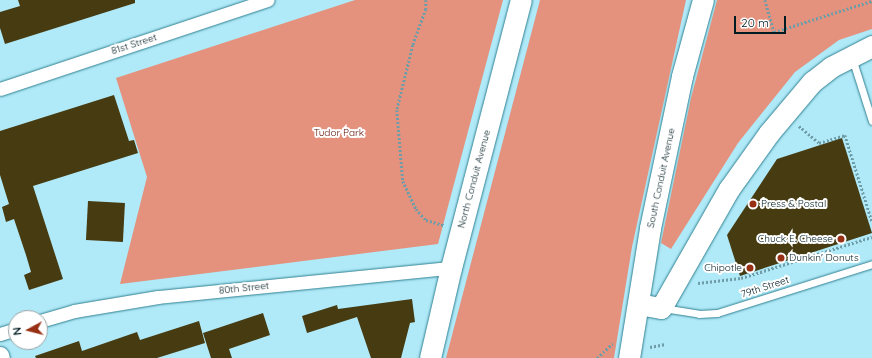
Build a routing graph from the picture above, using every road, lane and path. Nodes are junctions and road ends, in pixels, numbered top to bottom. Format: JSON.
{"nodes":[{"id":1,"x":268,"y":0,"type":"edge"},
{"id":2,"x":426,"y":0,"type":"edge"},
{"id":3,"x":521,"y":0,"type":"edge"},
{"id":4,"x":704,"y":0,"type":"edge"},
{"id":5,"x":765,"y":0,"type":"edge"},
{"id":6,"x":872,"y":1,"type":"edge"},
{"id":7,"x":872,"y":46,"type":"edge"},
{"id":8,"x":852,"y":56,"type":"junction"},
{"id":9,"x":0,"y":89,"type":"edge"},
{"id":10,"x":872,"y":121,"type":"edge"},
{"id":11,"x":797,"y":125,"type":"dead end"},
{"id":12,"x":872,"y":221,"type":"edge"},
{"id":13,"x":448,"y":226,"type":"dead end"},
{"id":14,"x":872,"y":237,"type":"edge"},
{"id":15,"x":872,"y":264,"type":"edge"},
{"id":16,"x":451,"y":268,"type":"junction"},
{"id":17,"x":698,"y":283,"type":"dead end"},
{"id":18,"x":638,"y":304,"type":"junction"},
{"id":19,"x":661,"y":308,"type":"junction"},
{"id":20,"x":48,"y":319,"type":"edge"},
{"id":21,"x":666,"y":344,"type":"dead end"},
{"id":22,"x":630,"y":349,"type":"edge"},
{"id":23,"x":0,"y":354,"type":"edge"},
{"id":24,"x":1,"y":358,"type":"edge"},
{"id":25,"x":430,"y":358,"type":"edge"},
{"id":26,"x":597,"y":358,"type":"edge"}],
"edges":[{"from":1,"to":9,"type":"street","name":"81st Street"},
{"from":2,"to":13,"type":"path"},
{"from":3,"to":16,"type":"main road","name":"North Conduit Avenue"},
{"from":4,"to":18,"type":"main road","name":"South Conduit Avenue"},
{"from":5,"to":6,"type":"path"},
{"from":7,"to":8,"type":"main road"},
{"from":8,"to":10,"type":"lane"},
{"from":8,"to":19,"type":"main road"},
{"from":11,"to":12,"type":"path"},
{"from":14,"to":17,"type":"path"},
{"from":15,"to":19,"type":"lane","name":"79th Street"},
{"from":16,"to":20,"type":"street","name":"80th Street"},
{"from":16,"to":25,"type":"main road","name":"North Conduit Avenue"},
{"from":18,"to":19,"type":"main road"},
{"from":18,"to":22,"type":"main road","name":"South Conduit Avenue"},
{"from":21,"to":22,"type":"path"},
{"from":22,"to":26,"type":"path"},
{"from":23,"to":24,"type":"street"}]}
